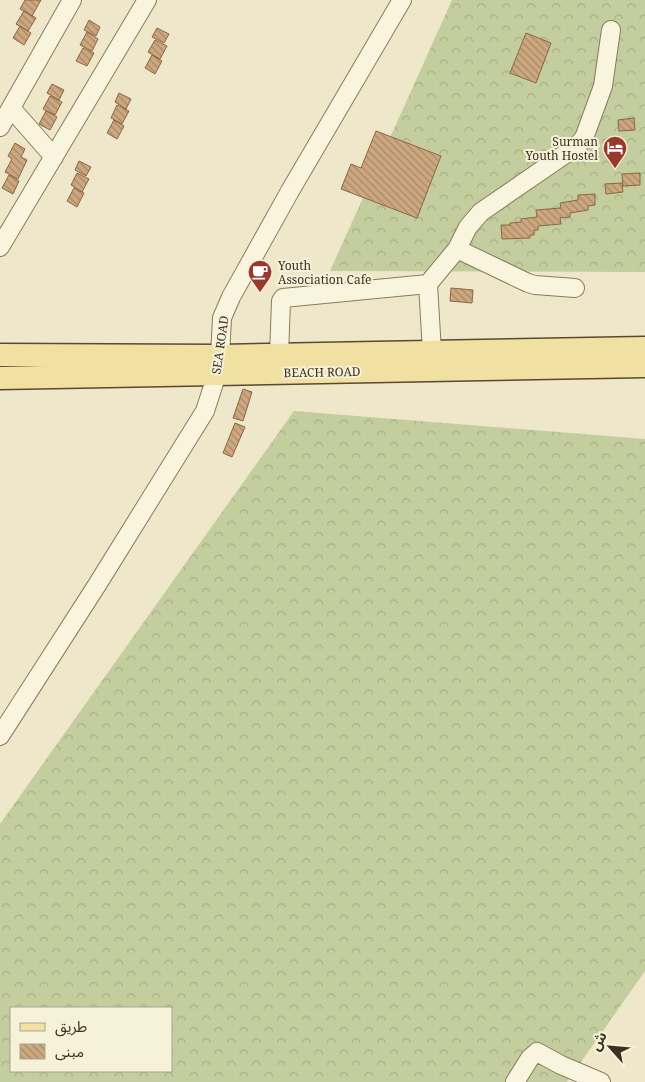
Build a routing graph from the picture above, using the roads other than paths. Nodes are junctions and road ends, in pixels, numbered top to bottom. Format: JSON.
{"nodes":[{"id":1,"x":72,"y":0,"type":"edge"},
{"id":2,"x":147,"y":0,"type":"edge"},
{"id":3,"x":402,"y":0,"type":"edge"},
{"id":4,"x":611,"y":30,"type":"dead end"},
{"id":5,"x":11,"y":108,"type":"junction"},
{"id":6,"x":0,"y":127,"type":"edge"},
{"id":7,"x":54,"y":157,"type":"junction"},
{"id":8,"x":0,"y":247,"type":"edge"},
{"id":9,"x":458,"y":249,"type":"junction"},
{"id":10,"x":428,"y":284,"type":"junction"},
{"id":11,"x":574,"y":288,"type":"dead end"},
{"id":12,"x":645,"y":348,"type":"edge"},
{"id":13,"x":432,"y":352,"type":"junction"},
{"id":14,"x":0,"y":355,"type":"edge"},
{"id":15,"x":279,"y":355,"type":"junction"},
{"id":16,"x":219,"y":365,"type":"junction"},
{"id":17,"x":645,"y":366,"type":"edge"},
{"id":18,"x":0,"y":378,"type":"edge"},
{"id":19,"x":0,"y":736,"type":"edge"},
{"id":20,"x":515,"y":1082,"type":"edge"},
{"id":21,"x":601,"y":1082,"type":"edge"}],
"edges":[{"from":1,"to":5,"type":"street"},
{"from":2,"to":7,"type":"street"},
{"from":3,"to":16,"type":"street","name":"SEA ROAD"},
{"from":4,"to":9,"type":"street"},
{"from":5,"to":6,"type":"street"},
{"from":5,"to":7,"type":"street"},
{"from":7,"to":8,"type":"street"},
{"from":9,"to":10,"type":"street"},
{"from":9,"to":11,"type":"street"},
{"from":10,"to":13,"type":"street"},
{"from":10,"to":15,"type":"street"},
{"from":12,"to":13,"type":"main road","name":"BEACH ROAD"},
{"from":13,"to":15,"type":"main road","name":"BEACH ROAD"},
{"from":14,"to":16,"type":"main road","name":"BEACH ROAD"},
{"from":15,"to":16,"type":"main road","name":"BEACH ROAD"},
{"from":16,"to":17,"type":"main road","name":"BEACH ROAD"},
{"from":16,"to":18,"type":"main road","name":"BEACH ROAD"},
{"from":16,"to":19,"type":"street","name":"SEA ROAD"},
{"from":20,"to":21,"type":"street"}]}
